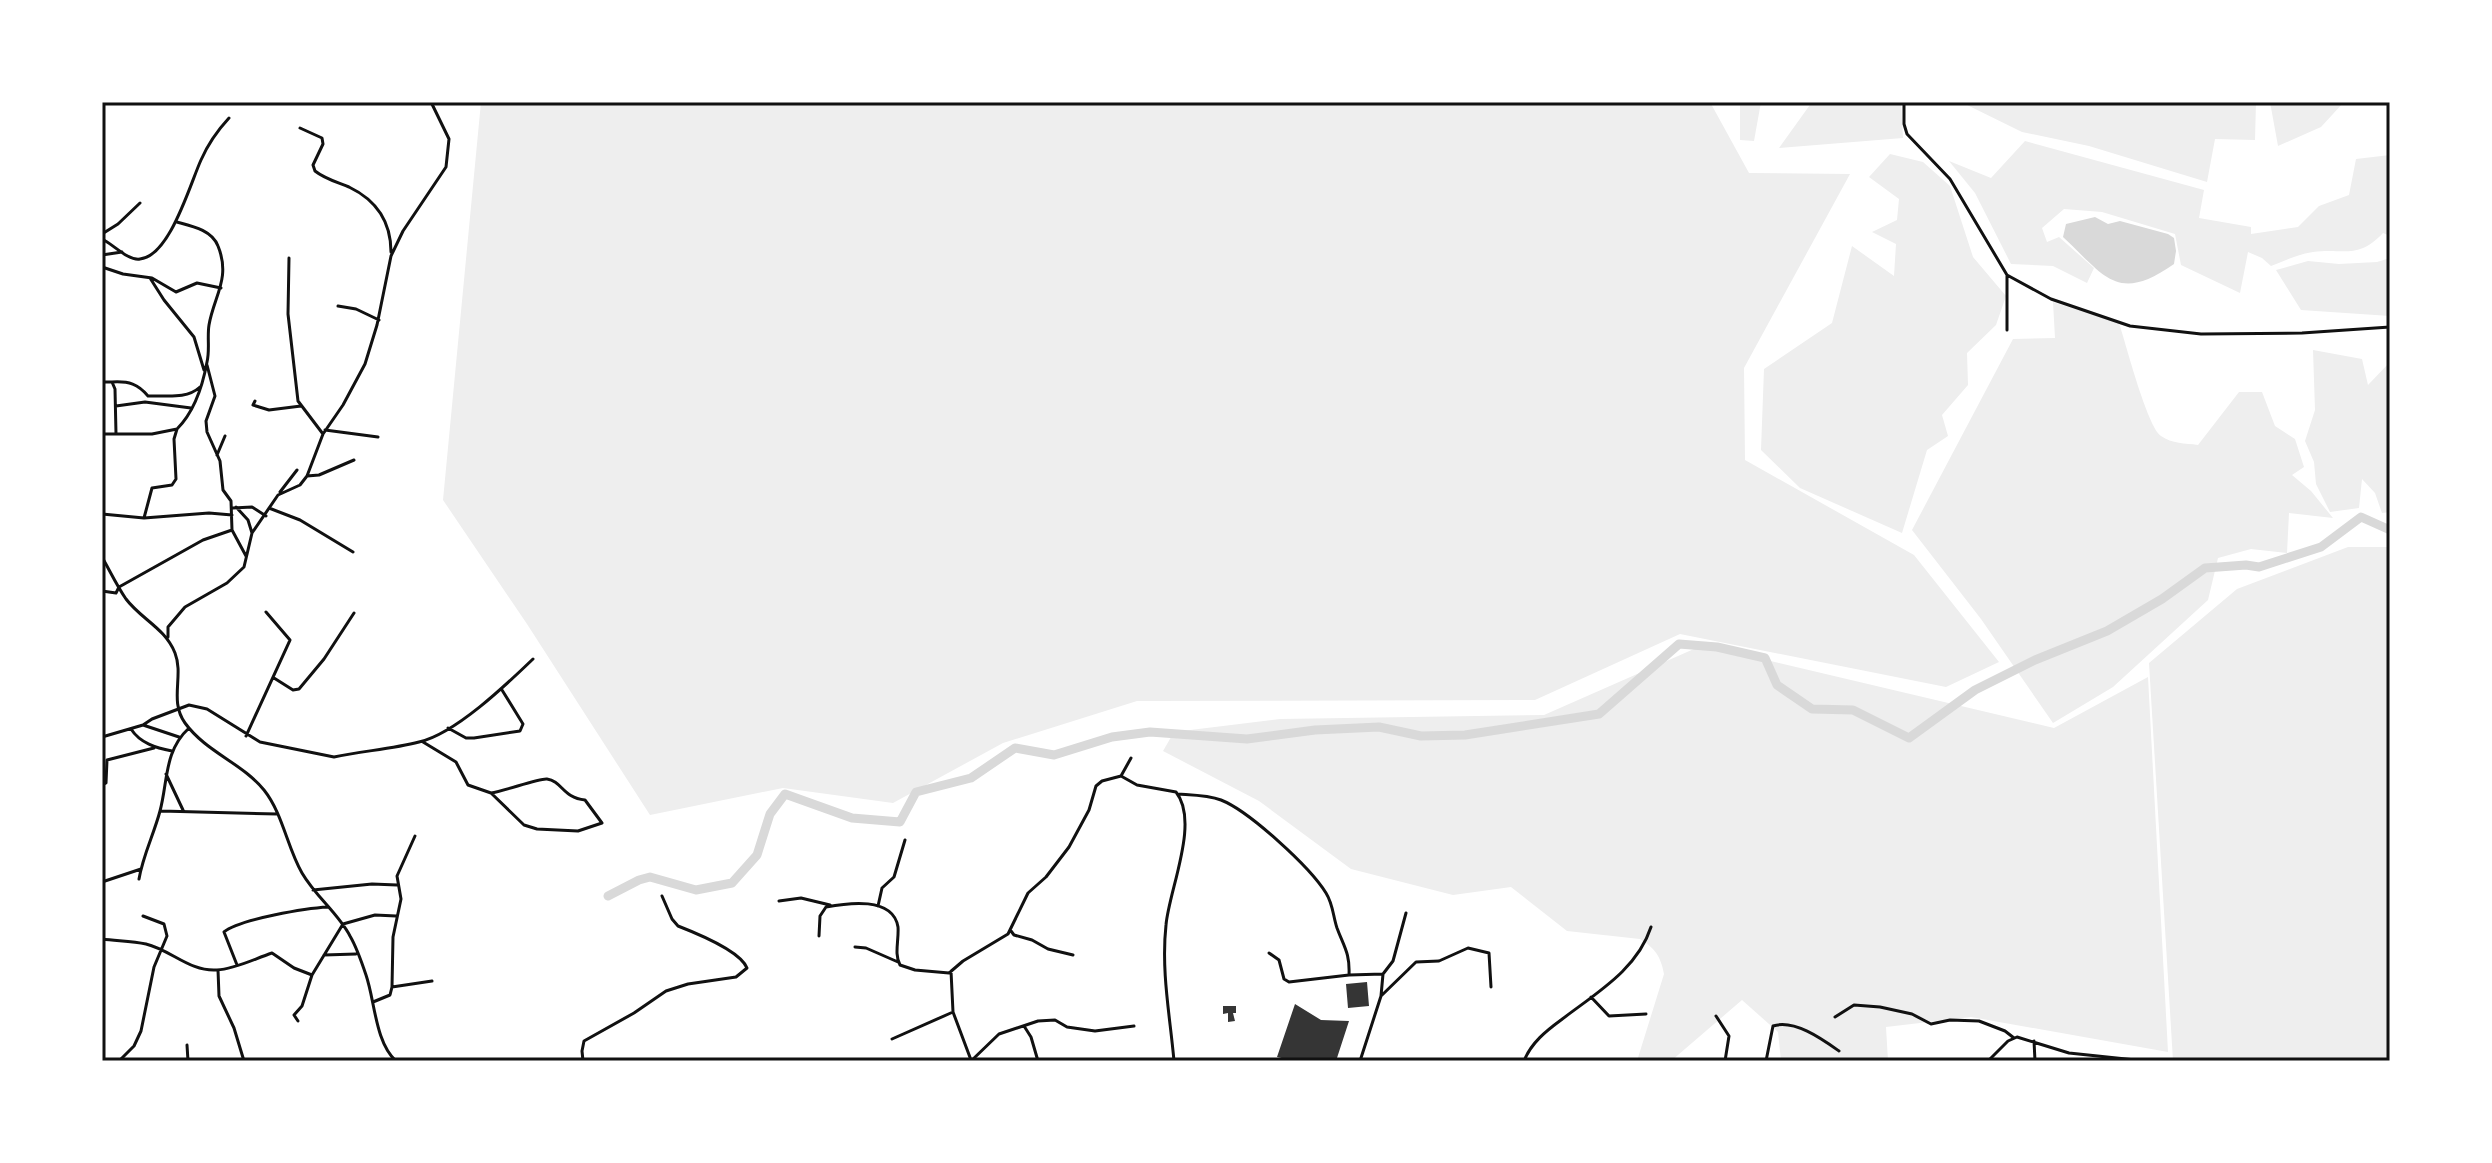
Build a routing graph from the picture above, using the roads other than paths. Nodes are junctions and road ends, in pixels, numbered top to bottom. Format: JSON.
{"nodes":[{"id":1,"x":431,"y":102,"type":"edge"},
{"id":2,"x":1904,"y":102,"type":"edge"},
{"id":3,"x":229,"y":118,"type":"dead end"},
{"id":4,"x":300,"y":128,"type":"dead end"},
{"id":5,"x":140,"y":203,"type":"dead end"},
{"id":6,"x":177,"y":222,"type":"junction"},
{"id":7,"x":102,"y":236,"type":"edge"},
{"id":8,"x":123,"y":252,"type":"junction"},
{"id":9,"x":102,"y":255,"type":"edge"},
{"id":10,"x":391,"y":256,"type":"junction"},
{"id":11,"x":289,"y":258,"type":"dead end"},
{"id":12,"x":102,"y":267,"type":"edge"},
{"id":13,"x":2007,"y":275,"type":"junction"},
{"id":14,"x":149,"y":277,"type":"junction"},
{"id":15,"x":221,"y":288,"type":"junction"},
{"id":16,"x":338,"y":306,"type":"dead end"},
{"id":17,"x":379,"y":320,"type":"junction"},
{"id":18,"x":2390,"y":327,"type":"edge"},
{"id":19,"x":2007,"y":330,"type":"dead end"},
{"id":20,"x":207,"y":365,"type":"junction"},
{"id":21,"x":204,"y":370,"type":"junction"},
{"id":22,"x":102,"y":382,"type":"edge"},
{"id":23,"x":112,"y":382,"type":"junction"},
{"id":24,"x":201,"y":386,"type":"junction"},
{"id":25,"x":255,"y":401,"type":"dead end"},
{"id":26,"x":116,"y":406,"type":"junction"},
{"id":27,"x":301,"y":406,"type":"junction"},
{"id":28,"x":191,"y":408,"type":"junction"},
{"id":29,"x":177,"y":429,"type":"junction"},
{"id":30,"x":324,"y":432,"type":"junction"},
{"id":31,"x":102,"y":434,"type":"edge"},
{"id":32,"x":116,"y":434,"type":"junction"},
{"id":33,"x":225,"y":436,"type":"dead end"},
{"id":34,"x":378,"y":437,"type":"dead end"},
{"id":35,"x":217,"y":455,"type":"junction"},
{"id":36,"x":354,"y":460,"type":"dead end"},
{"id":37,"x":297,"y":470,"type":"dead end"},
{"id":38,"x":307,"y":476,"type":"junction"},
{"id":39,"x":278,"y":495,"type":"junction"},
{"id":40,"x":234,"y":508,"type":"junction"},
{"id":41,"x":269,"y":508,"type":"junction"},
{"id":42,"x":102,"y":514,"type":"edge"},
{"id":43,"x":232,"y":515,"type":"junction"},
{"id":44,"x":266,"y":516,"type":"junction"},
{"id":45,"x":144,"y":518,"type":"junction"},
{"id":46,"x":232,"y":530,"type":"junction"},
{"id":47,"x":252,"y":533,"type":"junction"},
{"id":48,"x":353,"y":552,"type":"dead end"},
{"id":49,"x":246,"y":556,"type":"junction"},
{"id":50,"x":102,"y":557,"type":"edge"},
{"id":51,"x":119,"y":587,"type":"junction"},
{"id":52,"x":102,"y":591,"type":"edge"},
{"id":53,"x":266,"y":612,"type":"dead end"},
{"id":54,"x":354,"y":613,"type":"dead end"},
{"id":55,"x":168,"y":637,"type":"junction"},
{"id":56,"x":533,"y":659,"type":"dead end"},
{"id":57,"x":274,"y":678,"type":"junction"},
{"id":58,"x":502,"y":690,"type":"junction"},
{"id":59,"x":178,"y":708,"type":"junction"},
{"id":60,"x":143,"y":725,"type":"junction"},
{"id":61,"x":189,"y":728,"type":"junction"},
{"id":62,"x":448,"y":728,"type":"junction"},
{"id":63,"x":130,"y":729,"type":"junction"},
{"id":64,"x":246,"y":736,"type":"junction"},
{"id":65,"x":102,"y":737,"type":"edge"},
{"id":66,"x":179,"y":737,"type":"junction"},
{"id":67,"x":423,"y":742,"type":"junction"},
{"id":68,"x":154,"y":748,"type":"junction"},
{"id":69,"x":172,"y":751,"type":"junction"},
{"id":70,"x":1131,"y":758,"type":"dead end"},
{"id":71,"x":166,"y":774,"type":"junction"},
{"id":72,"x":1121,"y":776,"type":"junction"},
{"id":73,"x":102,"y":785,"type":"edge"},
{"id":74,"x":491,"y":793,"type":"junction"},
{"id":75,"x":1178,"y":794,"type":"junction"},
{"id":76,"x":161,"y":811,"type":"junction"},
{"id":77,"x":184,"y":812,"type":"junction"},
{"id":78,"x":278,"y":813,"type":"junction"},
{"id":79,"x":415,"y":836,"type":"dead end"},
{"id":80,"x":905,"y":840,"type":"dead end"},
{"id":81,"x":141,"y":869,"type":"junction"},
{"id":82,"x":139,"y":879,"type":"dead end"},
{"id":83,"x":102,"y":882,"type":"edge"},
{"id":84,"x":397,"y":885,"type":"junction"},
{"id":85,"x":312,"y":890,"type":"junction"},
{"id":86,"x":662,"y":896,"type":"dead end"},
{"id":87,"x":779,"y":901,"type":"dead end"},
{"id":88,"x":833,"y":906,"type":"junction"},
{"id":89,"x":878,"y":906,"type":"junction"},
{"id":90,"x":328,"y":907,"type":"junction"},
{"id":91,"x":1406,"y":913,"type":"dead end"},
{"id":92,"x":143,"y":916,"type":"dead end"},
{"id":93,"x":396,"y":916,"type":"junction"},
{"id":94,"x":343,"y":924,"type":"junction"},
{"id":95,"x":1651,"y":927,"type":"dead end"},
{"id":96,"x":1011,"y":931,"type":"junction"},
{"id":97,"x":819,"y":936,"type":"dead end"},
{"id":98,"x":102,"y":939,"type":"edge"},
{"id":99,"x":855,"y":947,"type":"dead end"},
{"id":100,"x":161,"y":949,"type":"junction"},
{"id":101,"x":1269,"y":953,"type":"dead end"},
{"id":102,"x":357,"y":954,"type":"junction"},
{"id":103,"x":324,"y":955,"type":"junction"},
{"id":104,"x":1073,"y":955,"type":"dead end"},
{"id":105,"x":898,"y":962,"type":"junction"},
{"id":106,"x":237,"y":965,"type":"junction"},
{"id":107,"x":218,"y":970,"type":"junction"},
{"id":108,"x":951,"y":971,"type":"junction"},
{"id":109,"x":1383,"y":974,"type":"junction"},
{"id":110,"x":312,"y":975,"type":"junction"},
{"id":111,"x":1349,"y":975,"type":"junction"},
{"id":112,"x":432,"y":981,"type":"dead end"},
{"id":113,"x":392,"y":987,"type":"junction"},
{"id":114,"x":1491,"y":987,"type":"dead end"},
{"id":115,"x":1381,"y":996,"type":"junction"},
{"id":116,"x":1591,"y":997,"type":"junction"},
{"id":117,"x":373,"y":1002,"type":"junction"},
{"id":118,"x":953,"y":1012,"type":"junction"},
{"id":119,"x":1646,"y":1014,"type":"dead end"},
{"id":120,"x":1716,"y":1016,"type":"dead end"},
{"id":121,"x":1835,"y":1017,"type":"dead end"},
{"id":122,"x":298,"y":1021,"type":"dead end"},
{"id":123,"x":1024,"y":1026,"type":"junction"},
{"id":124,"x":1134,"y":1026,"type":"dead end"},
{"id":125,"x":2014,"y":1038,"type":"junction"},
{"id":126,"x":892,"y":1039,"type":"dead end"},
{"id":127,"x":2034,"y":1041,"type":"junction"},
{"id":128,"x":187,"y":1045,"type":"dead end"},
{"id":129,"x":1839,"y":1051,"type":"dead end"},
{"id":130,"x":2114,"y":1060,"type":"edge"},
{"id":131,"x":119,"y":1061,"type":"edge"},
{"id":132,"x":188,"y":1061,"type":"edge"},
{"id":133,"x":244,"y":1061,"type":"edge"},
{"id":134,"x":396,"y":1061,"type":"edge"},
{"id":135,"x":583,"y":1061,"type":"edge"},
{"id":136,"x":971,"y":1061,"type":"edge"},
{"id":137,"x":1038,"y":1061,"type":"edge"},
{"id":138,"x":1174,"y":1061,"type":"edge"},
{"id":139,"x":1360,"y":1061,"type":"edge"},
{"id":140,"x":1524,"y":1061,"type":"edge"},
{"id":141,"x":1725,"y":1061,"type":"edge"},
{"id":142,"x":1766,"y":1061,"type":"edge"},
{"id":143,"x":1988,"y":1061,"type":"edge"},
{"id":144,"x":2035,"y":1061,"type":"edge"},
{"id":145,"x":2145,"y":1061,"type":"edge"}],
"edges":[{"from":1,"to":10,"type":"street"},
{"from":2,"to":13,"type":"street"},
{"from":3,"to":6,"type":"street"},
{"from":4,"to":10,"type":"street"},
{"from":5,"to":7,"type":"street"},
{"from":6,"to":8,"type":"street"},
{"from":6,"to":15,"type":"street"},
{"from":7,"to":8,"type":"street"},
{"from":8,"to":9,"type":"street"},
{"from":10,"to":17,"type":"street"},
{"from":11,"to":27,"type":"street"},
{"from":12,"to":14,"type":"street"},
{"from":13,"to":18,"type":"street"},
{"from":13,"to":19,"type":"street"},
{"from":14,"to":15,"type":"street"},
{"from":14,"to":21,"type":"street"},
{"from":15,"to":20,"type":"street"},
{"from":16,"to":17,"type":"street"},
{"from":17,"to":30,"type":"street"},
{"from":20,"to":21,"type":"street"},
{"from":20,"to":35,"type":"street"},
{"from":21,"to":24,"type":"street"},
{"from":22,"to":23,"type":"street"},
{"from":23,"to":24,"type":"street"},
{"from":23,"to":26,"type":"street"},
{"from":24,"to":28,"type":"street"},
{"from":25,"to":27,"type":"street"},
{"from":26,"to":28,"type":"street"},
{"from":26,"to":32,"type":"street"},
{"from":27,"to":30,"type":"street"},
{"from":28,"to":29,"type":"street"},
{"from":29,"to":32,"type":"street"},
{"from":29,"to":45,"type":"street"},
{"from":30,"to":34,"type":"street"},
{"from":30,"to":38,"type":"street"},
{"from":31,"to":32,"type":"street"},
{"from":33,"to":35,"type":"street"},
{"from":35,"to":40,"type":"street"},
{"from":36,"to":38,"type":"street"},
{"from":37,"to":39,"type":"street"},
{"from":38,"to":39,"type":"street"},
{"from":39,"to":41,"type":"street"},
{"from":40,"to":43,"type":"street"},
{"from":40,"to":44,"type":"street"},
{"from":40,"to":47,"type":"street"},
{"from":41,"to":44,"type":"street"},
{"from":41,"to":48,"type":"street"},
{"from":42,"to":45,"type":"street"},
{"from":43,"to":45,"type":"street"},
{"from":43,"to":46,"type":"street"},
{"from":44,"to":47,"type":"street"},
{"from":46,"to":49,"type":"street"},
{"from":46,"to":51,"type":"street"},
{"from":47,"to":49,"type":"street"},
{"from":49,"to":55,"type":"street"},
{"from":50,"to":51,"type":"street"},
{"from":51,"to":52,"type":"street"},
{"from":51,"to":55,"type":"street"},
{"from":53,"to":57,"type":"street"},
{"from":54,"to":57,"type":"street"},
{"from":55,"to":59,"type":"street"},
{"from":56,"to":58,"type":"street"},
{"from":57,"to":64,"type":"street"},
{"from":58,"to":62,"type":"street"},
{"from":58,"to":62,"type":"street"},
{"from":59,"to":60,"type":"street"},
{"from":59,"to":61,"type":"street"},
{"from":59,"to":64,"type":"street"},
{"from":60,"to":63,"type":"street"},
{"from":60,"to":66,"type":"street"},
{"from":61,"to":66,"type":"street"},
{"from":61,"to":78,"type":"street"},
{"from":62,"to":67,"type":"street"},
{"from":63,"to":65,"type":"street"},
{"from":63,"to":68,"type":"street"},
{"from":64,"to":67,"type":"street"},
{"from":66,"to":69,"type":"street"},
{"from":67,"to":74,"type":"street"},
{"from":68,"to":69,"type":"street"},
{"from":68,"to":73,"type":"street"},
{"from":69,"to":71,"type":"street"},
{"from":70,"to":72,"type":"street"},
{"from":71,"to":76,"type":"street"},
{"from":71,"to":77,"type":"street"},
{"from":72,"to":75,"type":"street"},
{"from":72,"to":96,"type":"street"},
{"from":74,"to":74,"type":"street"},
{"from":75,"to":111,"type":"street"},
{"from":75,"to":138,"type":"street"},
{"from":76,"to":77,"type":"street"},
{"from":76,"to":81,"type":"street"},
{"from":77,"to":78,"type":"street"},
{"from":78,"to":85,"type":"street"},
{"from":79,"to":84,"type":"street"},
{"from":80,"to":89,"type":"street"},
{"from":81,"to":82,"type":"street"},
{"from":81,"to":83,"type":"street"},
{"from":84,"to":85,"type":"street"},
{"from":84,"to":93,"type":"street"},
{"from":85,"to":90,"type":"street"},
{"from":86,"to":135,"type":"street"},
{"from":87,"to":88,"type":"street"},
{"from":88,"to":89,"type":"street"},
{"from":88,"to":97,"type":"street"},
{"from":89,"to":105,"type":"street"},
{"from":90,"to":94,"type":"street"},
{"from":90,"to":106,"type":"street"},
{"from":91,"to":109,"type":"street"},
{"from":92,"to":100,"type":"street"},
{"from":93,"to":94,"type":"street"},
{"from":93,"to":113,"type":"street"},
{"from":94,"to":102,"type":"street"},
{"from":94,"to":103,"type":"street"},
{"from":95,"to":116,"type":"street"},
{"from":96,"to":104,"type":"street"},
{"from":96,"to":108,"type":"street"},
{"from":98,"to":100,"type":"street"},
{"from":99,"to":105,"type":"street"},
{"from":100,"to":107,"type":"street"},
{"from":100,"to":131,"type":"street"},
{"from":101,"to":111,"type":"street"},
{"from":102,"to":103,"type":"street"},
{"from":102,"to":117,"type":"street"},
{"from":103,"to":110,"type":"street"},
{"from":105,"to":108,"type":"street"},
{"from":106,"to":107,"type":"street"},
{"from":106,"to":110,"type":"street"},
{"from":107,"to":133,"type":"street"},
{"from":108,"to":118,"type":"street"},
{"from":109,"to":111,"type":"street"},
{"from":109,"to":115,"type":"street"},
{"from":110,"to":122,"type":"street"},
{"from":112,"to":113,"type":"street"},
{"from":113,"to":117,"type":"street"},
{"from":114,"to":115,"type":"street"},
{"from":115,"to":139,"type":"street"},
{"from":116,"to":119,"type":"street"},
{"from":116,"to":140,"type":"street"},
{"from":117,"to":134,"type":"street"},
{"from":118,"to":126,"type":"street"},
{"from":118,"to":136,"type":"street"},
{"from":120,"to":141,"type":"street"},
{"from":121,"to":125,"type":"street"},
{"from":123,"to":124,"type":"street"},
{"from":123,"to":136,"type":"street"},
{"from":123,"to":137,"type":"street"},
{"from":125,"to":127,"type":"street"},
{"from":125,"to":143,"type":"street"},
{"from":127,"to":130,"type":"street"},
{"from":127,"to":144,"type":"street"},
{"from":128,"to":132,"type":"street"},
{"from":129,"to":142,"type":"street"},
{"from":130,"to":145,"type":"street"}]}
